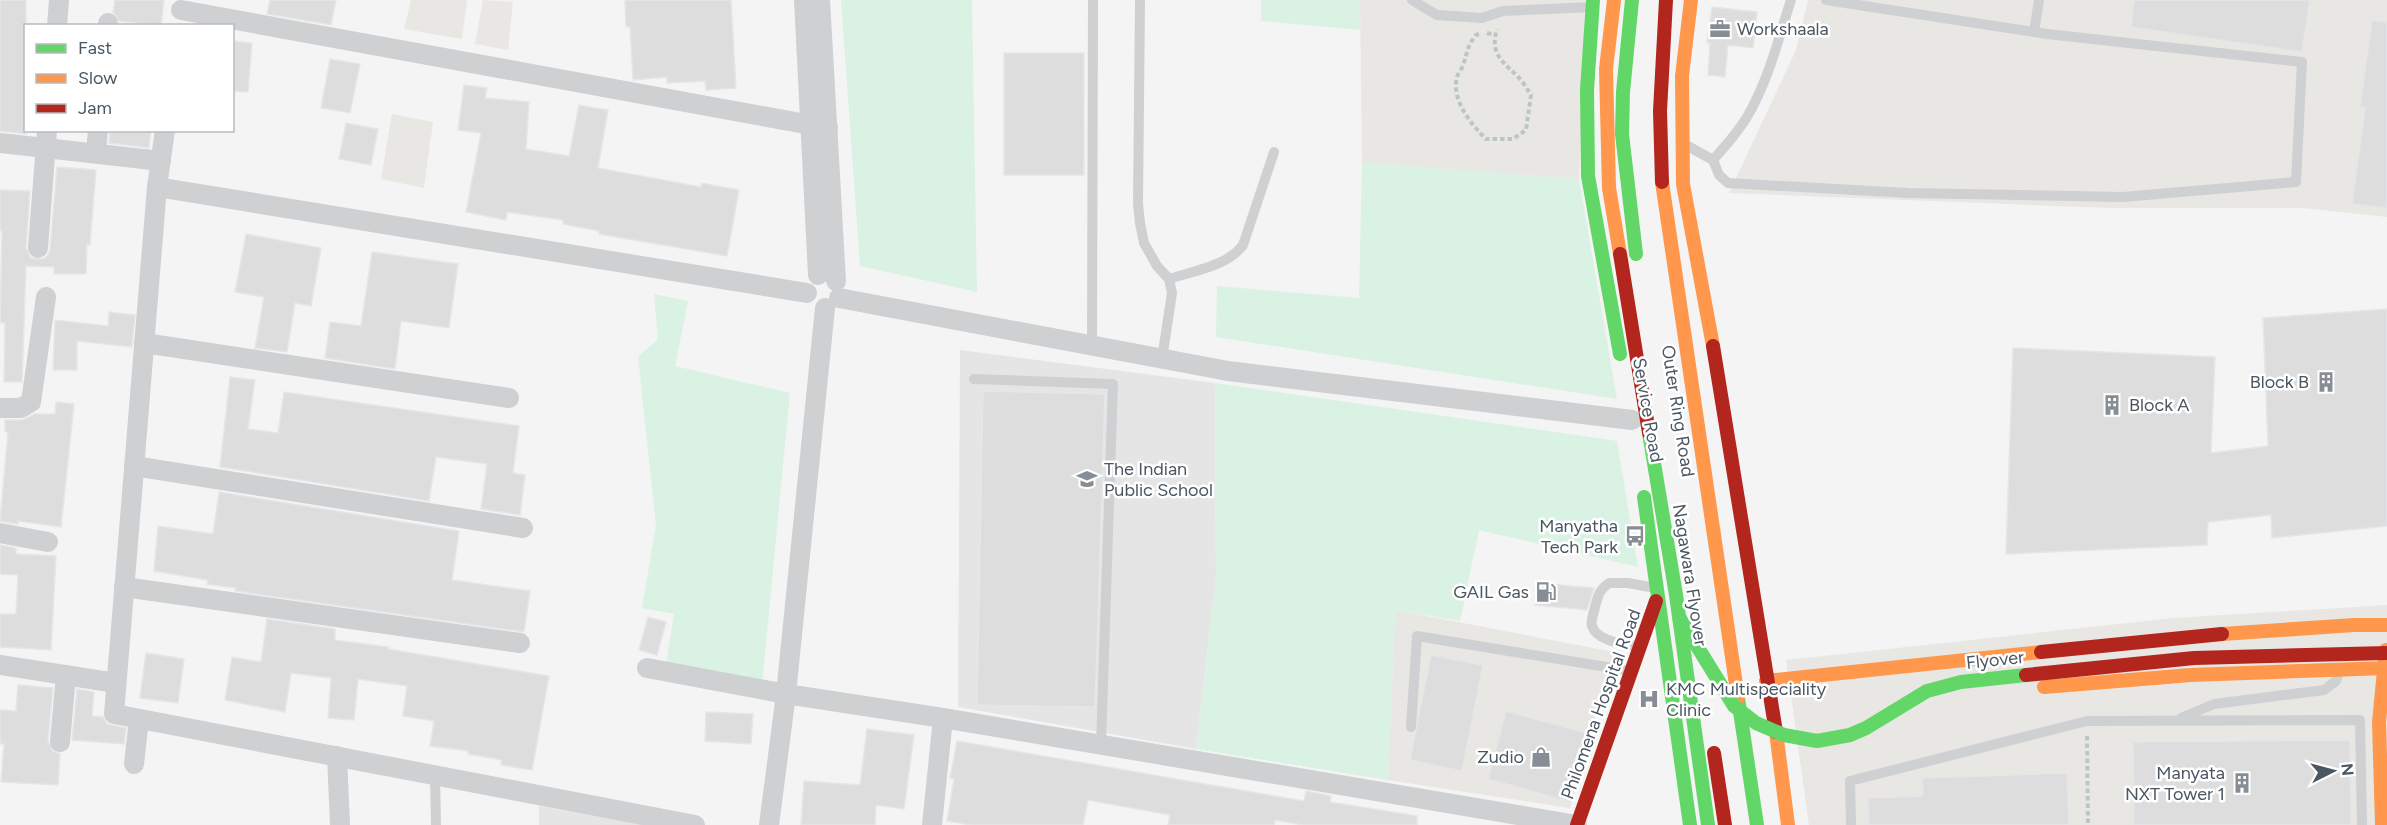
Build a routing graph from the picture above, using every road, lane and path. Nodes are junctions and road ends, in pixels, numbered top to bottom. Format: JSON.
{"nodes":[{"id":1,"x":59,"y":0,"type":"edge"},
{"id":2,"x":804,"y":0,"type":"edge"},
{"id":3,"x":820,"y":0,"type":"edge"},
{"id":4,"x":1093,"y":0,"type":"edge"},
{"id":5,"x":1140,"y":0,"type":"edge"},
{"id":6,"x":1412,"y":0,"type":"edge"},
{"id":7,"x":1614,"y":0,"type":"edge"},
{"id":8,"x":1632,"y":0,"type":"edge"},
{"id":9,"x":1666,"y":0,"type":"edge"},
{"id":10,"x":1691,"y":0,"type":"edge"},
{"id":11,"x":1791,"y":0,"type":"edge"},
{"id":12,"x":1826,"y":0,"type":"edge"},
{"id":13,"x":2039,"y":0,"type":"edge"},
{"id":14,"x":1542,"y":4,"type":"edge"},
{"id":15,"x":1592,"y":4,"type":"edge"},
{"id":16,"x":1503,"y":11,"type":"junction"},
{"id":17,"x":181,"y":12,"type":"edge"},
{"id":18,"x":57,"y":24,"type":"edge"},
{"id":19,"x":2034,"y":32,"type":"junction"},
{"id":20,"x":1495,"y":35,"type":"junction"},
{"id":21,"x":819,"y":126,"type":"junction"},
{"id":22,"x":98,"y":132,"type":"edge"},
{"id":23,"x":165,"y":132,"type":"edge"},
{"id":24,"x":1659,"y":138,"type":"junction"},
{"id":25,"x":46,"y":139,"type":"edge"},
{"id":26,"x":0,"y":143,"type":"edge"},
{"id":27,"x":1683,"y":144,"type":"junction"},
{"id":28,"x":1274,"y":152,"type":"dead end"},
{"id":29,"x":96,"y":153,"type":"junction"},
{"id":30,"x":1713,"y":160,"type":"junction"},
{"id":31,"x":161,"y":161,"type":"junction"},
{"id":32,"x":157,"y":187,"type":"junction"},
{"id":33,"x":38,"y":249,"type":"dead end"},
{"id":34,"x":1638,"y":273,"type":"dead end"},
{"id":35,"x":1169,"y":279,"type":"junction"},
{"id":36,"x":829,"y":290,"type":"junction"},
{"id":37,"x":46,"y":297,"type":"dead end"},
{"id":38,"x":144,"y":343,"type":"junction"},
{"id":39,"x":1092,"y":347,"type":"junction"},
{"id":40,"x":1162,"y":359,"type":"junction"},
{"id":41,"x":1624,"y":373,"type":"dead end"},
{"id":42,"x":974,"y":379,"type":"dead end"},
{"id":43,"x":1656,"y":389,"type":"dead end"},
{"id":44,"x":509,"y":398,"type":"dead end"},
{"id":45,"x":0,"y":408,"type":"edge"},
{"id":46,"x":1632,"y":420,"type":"dead end"},
{"id":47,"x":134,"y":466,"type":"junction"},
{"id":48,"x":1642,"y":488,"type":"dead end"},
{"id":49,"x":523,"y":528,"type":"dead end"},
{"id":50,"x":0,"y":533,"type":"edge"},
{"id":51,"x":48,"y":542,"type":"dead end"},
{"id":52,"x":124,"y":587,"type":"junction"},
{"id":53,"x":1658,"y":592,"type":"junction"},
{"id":54,"x":1688,"y":613,"type":"junction"},
{"id":55,"x":2387,"y":625,"type":"edge"},
{"id":56,"x":2387,"y":642,"type":"edge"},
{"id":57,"x":520,"y":643,"type":"dead end"},
{"id":58,"x":1640,"y":647,"type":"junction"},
{"id":59,"x":2387,"y":653,"type":"edge"},
{"id":60,"x":0,"y":665,"type":"edge"},
{"id":61,"x":646,"y":668,"type":"dead end"},
{"id":62,"x":2386,"y":668,"type":"edge"},
{"id":63,"x":2341,"y":669,"type":"junction"},
{"id":64,"x":1632,"y":671,"type":"junction"},
{"id":65,"x":66,"y":675,"type":"junction"},
{"id":66,"x":1766,"y":681,"type":"junction"},
{"id":67,"x":116,"y":683,"type":"junction"},
{"id":68,"x":1704,"y":686,"type":"dead end"},
{"id":69,"x":786,"y":694,"type":"junction"},
{"id":70,"x":1979,"y":694,"type":"dead end"},
{"id":71,"x":1956,"y":697,"type":"dead end"},
{"id":72,"x":139,"y":718,"type":"junction"},
{"id":73,"x":944,"y":718,"type":"junction"},
{"id":74,"x":2176,"y":720,"type":"junction"},
{"id":75,"x":2087,"y":721,"type":"junction"},
{"id":76,"x":1411,"y":727,"type":"dead end"},
{"id":77,"x":60,"y":742,"type":"dead end"},
{"id":78,"x":1713,"y":744,"type":"dead end"},
{"id":79,"x":1101,"y":745,"type":"junction"},
{"id":80,"x":1791,"y":755,"type":"junction"},
{"id":81,"x":337,"y":756,"type":"junction"},
{"id":82,"x":134,"y":764,"type":"dead end"},
{"id":83,"x":435,"y":775,"type":"junction"},
{"id":84,"x":674,"y":823,"type":"edge"},
{"id":85,"x":340,"y":825,"type":"edge"},
{"id":86,"x":436,"y":825,"type":"edge"},
{"id":87,"x":695,"y":825,"type":"edge"},
{"id":88,"x":770,"y":825,"type":"edge"},
{"id":89,"x":932,"y":825,"type":"edge"},
{"id":90,"x":1577,"y":825,"type":"edge"},
{"id":91,"x":1690,"y":825,"type":"edge"},
{"id":92,"x":1708,"y":825,"type":"edge"},
{"id":93,"x":1725,"y":825,"type":"edge"},
{"id":94,"x":1757,"y":825,"type":"edge"},
{"id":95,"x":1788,"y":825,"type":"edge"},
{"id":96,"x":1851,"y":825,"type":"edge"},
{"id":97,"x":2088,"y":825,"type":"edge"},
{"id":98,"x":2362,"y":825,"type":"edge"},
{"id":99,"x":2382,"y":825,"type":"edge"}],
"edges":[{"from":1,"to":18,"type":"street"},
{"from":2,"to":21,"type":"street"},
{"from":3,"to":21,"type":"street"},
{"from":4,"to":39,"type":"lane"},
{"from":5,"to":35,"type":"lane"},
{"from":6,"to":16,"type":"lane"},
{"from":7,"to":54,"type":"main road","name":"Nagawara Flyover"},
{"from":8,"to":34,"type":"main road"},
{"from":9,"to":24,"type":"main road","name":"Outer Ring Road"},
{"from":10,"to":27,"type":"main road"},
{"from":11,"to":30,"type":"lane"},
{"from":12,"to":19,"type":"lane"},
{"from":13,"to":19,"type":"lane"},
{"from":14,"to":15,"type":"lane"},
{"from":14,"to":16,"type":"lane"},
{"from":15,"to":41,"type":"main road","name":"Service Road"},
{"from":16,"to":20,"type":"path"},
{"from":17,"to":21,"type":"street"},
{"from":19,"to":30,"type":"lane"},
{"from":20,"to":20,"type":"path"},
{"from":21,"to":36,"type":"street"},
{"from":22,"to":29,"type":"street"},
{"from":23,"to":31,"type":"street"},
{"from":24,"to":27,"type":"lane"},
{"from":24,"to":94,"type":"main road","name":"Outer Ring Road"},
{"from":25,"to":26,"type":"street"},
{"from":25,"to":29,"type":"street"},
{"from":25,"to":33,"type":"street"},
{"from":27,"to":30,"type":"lane"},
{"from":27,"to":66,"type":"main road"},
{"from":28,"to":35,"type":"lane"},
{"from":29,"to":31,"type":"street"},
{"from":31,"to":32,"type":"street"},
{"from":32,"to":36,"type":"street"},
{"from":32,"to":38,"type":"street"},
{"from":35,"to":40,"type":"lane"},
{"from":36,"to":39,"type":"street"},
{"from":36,"to":69,"type":"street"},
{"from":37,"to":45,"type":"street"},
{"from":38,"to":44,"type":"street"},
{"from":38,"to":47,"type":"street"},
{"from":39,"to":40,"type":"street"},
{"from":40,"to":46,"type":"street"},
{"from":42,"to":79,"type":"lane"},
{"from":43,"to":54,"type":"main road","name":"Outer Ring Road"},
{"from":47,"to":49,"type":"street"},
{"from":47,"to":52,"type":"street"},
{"from":48,"to":53,"type":"main road","name":"Service Road"},
{"from":50,"to":51,"type":"street"},
{"from":52,"to":57,"type":"street"},
{"from":52,"to":67,"type":"street"},
{"from":53,"to":58,"type":"main road","name":"Philomena Hospital Road"},
{"from":53,"to":58,"type":"lane"},
{"from":53,"to":91,"type":"main road","name":"Service Road"},
{"from":54,"to":59,"type":"main road","name":"Flyover","bridge":true},
{"from":54,"to":68,"type":"main road","name":"Outer Ring Road"},
{"from":54,"to":92,"type":"main road","name":"Nagawara Flyover"},
{"from":55,"to":66,"type":"main road"},
{"from":56,"to":62,"type":"main road"},
{"from":58,"to":64,"type":"main road","name":"Philomena Hospital Road"},
{"from":60,"to":65,"type":"street"},
{"from":61,"to":69,"type":"street"},
{"from":62,"to":63,"type":"main road"},
{"from":62,"to":99,"type":"main road"},
{"from":63,"to":70,"type":"main road"},
{"from":63,"to":74,"type":"lane"},
{"from":64,"to":76,"type":"lane"},
{"from":64,"to":90,"type":"main road","name":"Philomena Hospital Road"},
{"from":65,"to":67,"type":"street"},
{"from":65,"to":77,"type":"street"},
{"from":66,"to":80,"type":"main road"},
{"from":67,"to":72,"type":"street"},
{"from":69,"to":73,"type":"street"},
{"from":69,"to":88,"type":"street"},
{"from":71,"to":80,"type":"main road"},
{"from":72,"to":81,"type":"street"},
{"from":72,"to":82,"type":"street"},
{"from":73,"to":79,"type":"street"},
{"from":73,"to":89,"type":"street"},
{"from":74,"to":75,"type":"lane"},
{"from":74,"to":98,"type":"lane"},
{"from":75,"to":96,"type":"lane"},
{"from":75,"to":97,"type":"path"},
{"from":78,"to":93,"type":"main road"},
{"from":79,"to":90,"type":"street"},
{"from":80,"to":95,"type":"main road"},
{"from":81,"to":83,"type":"street"},
{"from":81,"to":85,"type":"street"},
{"from":83,"to":84,"type":"street"},
{"from":83,"to":86,"type":"lane"},
{"from":84,"to":87,"type":"street"}]}
